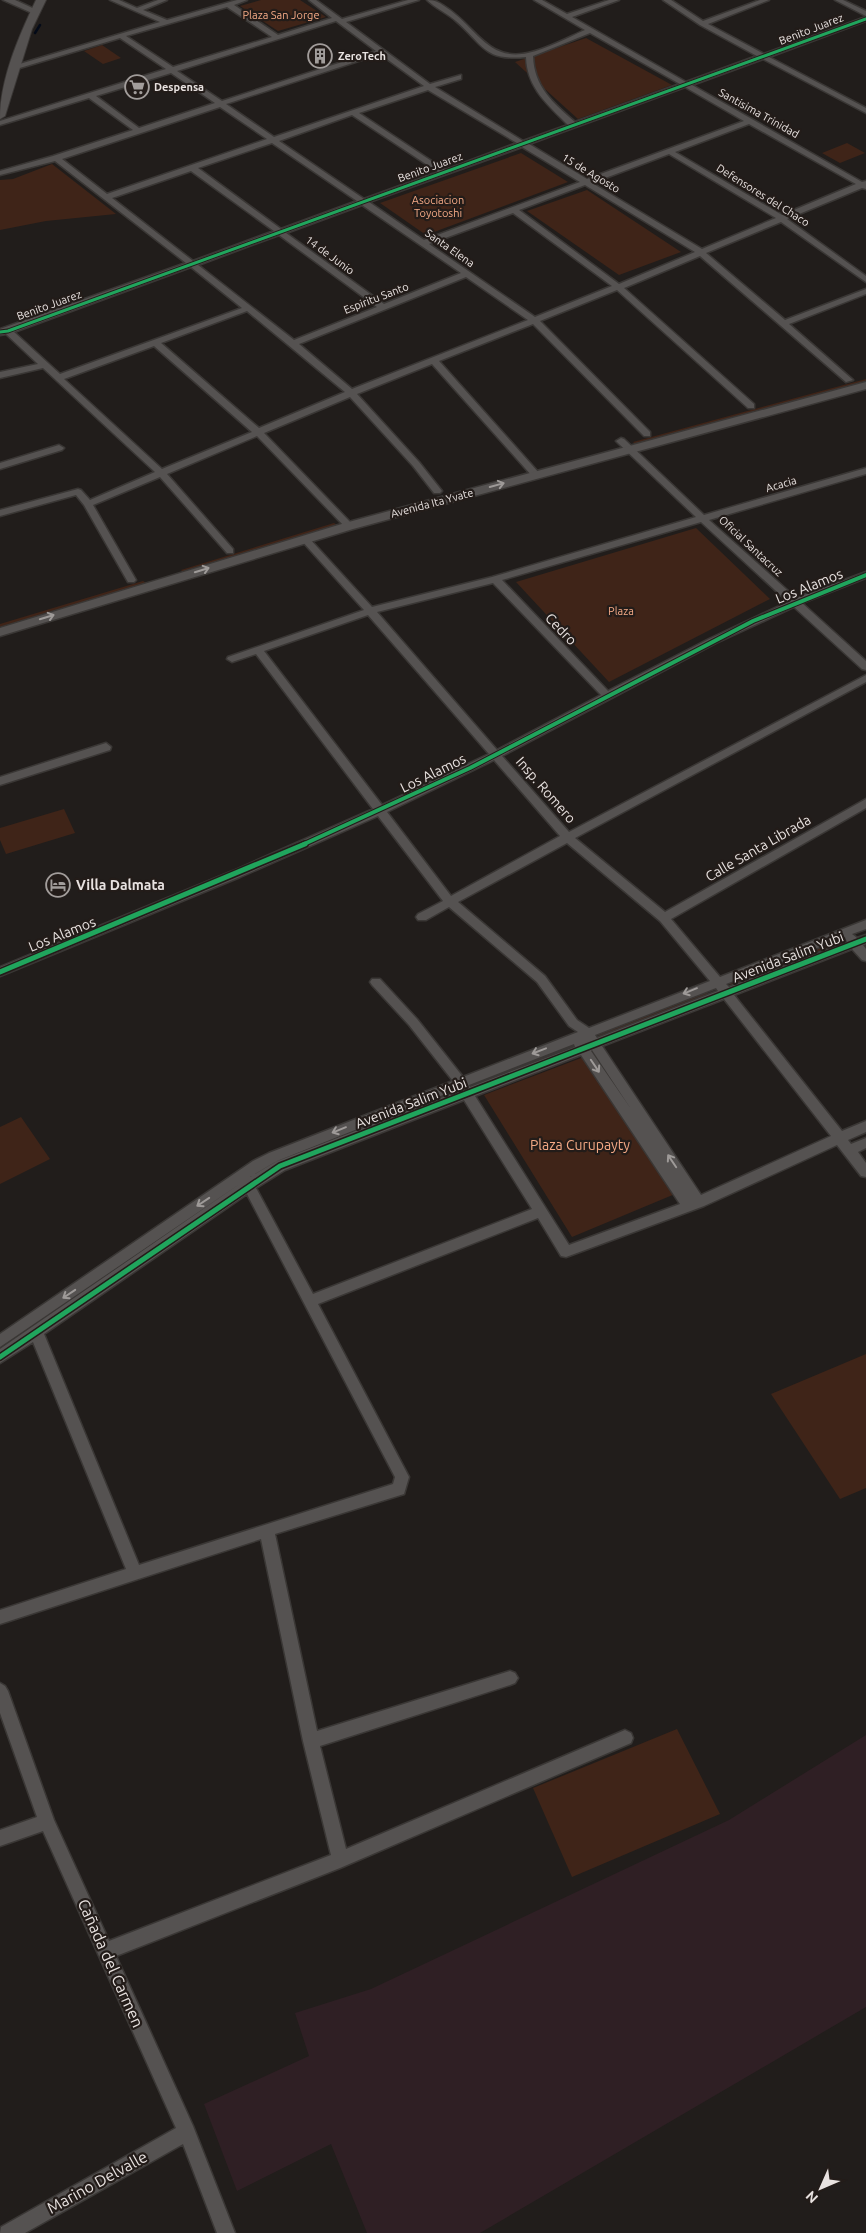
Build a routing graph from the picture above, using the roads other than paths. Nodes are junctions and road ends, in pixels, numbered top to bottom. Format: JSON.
{"nodes":[{"id":1,"x":7,"y":0,"type":"edge"},
{"id":2,"x":20,"y":0,"type":"edge"},
{"id":3,"x":114,"y":0,"type":"edge"},
{"id":4,"x":164,"y":0,"type":"edge"},
{"id":5,"x":244,"y":0,"type":"edge"},
{"id":6,"x":312,"y":0,"type":"edge"},
{"id":7,"x":416,"y":0,"type":"edge"},
{"id":8,"x":430,"y":0,"type":"edge"},
{"id":9,"x":537,"y":0,"type":"edge"},
{"id":10,"x":616,"y":0,"type":"edge"},
{"id":11,"x":666,"y":0,"type":"edge"},
{"id":12,"x":766,"y":0,"type":"edge"},
{"id":13,"x":838,"y":0,"type":"edge"},
{"id":14,"x":230,"y":5,"type":"junction"},
{"id":15,"x":37,"y":6,"type":"edge"},
{"id":16,"x":137,"y":10,"type":"junction"},
{"id":17,"x":866,"y":14,"type":"edge"},
{"id":18,"x":565,"y":17,"type":"junction"},
{"id":19,"x":866,"y":19,"type":"edge"},
{"id":20,"x":339,"y":20,"type":"junction"},
{"id":21,"x":167,"y":22,"type":"junction"},
{"id":22,"x":702,"y":24,"type":"junction"},
{"id":23,"x":590,"y":31,"type":"junction"},
{"id":24,"x":121,"y":35,"type":"junction"},
{"id":25,"x":277,"y":37,"type":"junction"},
{"id":26,"x":379,"y":52,"type":"junction"},
{"id":27,"x":529,"y":56,"type":"junction"},
{"id":28,"x":764,"y":57,"type":"junction"},
{"id":29,"x":16,"y":68,"type":"junction"},
{"id":30,"x":171,"y":70,"type":"junction"},
{"id":31,"x":458,"y":77,"type":"dead end"},
{"id":32,"x":686,"y":85,"type":"junction"},
{"id":33,"x":429,"y":86,"type":"junction"},
{"id":34,"x":90,"y":95,"type":"junction"},
{"id":35,"x":220,"y":104,"type":"junction"},
{"id":36,"x":866,"y":111,"type":"edge"},
{"id":37,"x":352,"y":112,"type":"junction"},
{"id":38,"x":0,"y":116,"type":"edge"},
{"id":39,"x":750,"y":121,"type":"junction"},
{"id":40,"x":0,"y":123,"type":"edge"},
{"id":41,"x":573,"y":126,"type":"junction"},
{"id":42,"x":137,"y":130,"type":"junction"},
{"id":43,"x":271,"y":140,"type":"junction"},
{"id":44,"x":521,"y":144,"type":"junction"},
{"id":45,"x":669,"y":151,"type":"junction"},
{"id":46,"x":56,"y":158,"type":"junction"},
{"id":47,"x":191,"y":167,"type":"junction"},
{"id":48,"x":443,"y":172,"type":"junction"},
{"id":49,"x":0,"y":173,"type":"edge"},
{"id":50,"x":586,"y":182,"type":"junction"},
{"id":51,"x":865,"y":185,"type":"edge"},
{"id":52,"x":106,"y":197,"type":"junction"},
{"id":53,"x":361,"y":202,"type":"junction"},
{"id":54,"x":513,"y":210,"type":"junction"},
{"id":55,"x":781,"y":218,"type":"junction"},
{"id":56,"x":279,"y":231,"type":"junction"},
{"id":57,"x":424,"y":243,"type":"junction"},
{"id":58,"x":699,"y":251,"type":"junction"},
{"id":59,"x":190,"y":263,"type":"junction"},
{"id":60,"x":467,"y":274,"type":"junction"},
{"id":61,"x":866,"y":280,"type":"edge"},
{"id":62,"x":618,"y":286,"type":"junction"},
{"id":63,"x":866,"y":290,"type":"edge"},
{"id":64,"x":383,"y":307,"type":"junction"},
{"id":65,"x":249,"y":308,"type":"junction"},
{"id":66,"x":534,"y":320,"type":"junction"},
{"id":67,"x":785,"y":323,"type":"junction"},
{"id":68,"x":4,"y":332,"type":"edge"},
{"id":69,"x":155,"y":342,"type":"junction"},
{"id":70,"x":293,"y":343,"type":"junction"},
{"id":71,"x":433,"y":360,"type":"junction"},
{"id":72,"x":45,"y":366,"type":"junction"},
{"id":73,"x":0,"y":375,"type":"edge"},
{"id":74,"x":866,"y":375,"type":"edge"},
{"id":75,"x":58,"y":378,"type":"junction"},
{"id":76,"x":849,"y":380,"type":"junction"},
{"id":77,"x":866,"y":385,"type":"edge"},
{"id":78,"x":351,"y":393,"type":"junction"},
{"id":79,"x":751,"y":406,"type":"junction"},
{"id":80,"x":712,"y":422,"type":"junction"},
{"id":81,"x":258,"y":432,"type":"junction"},
{"id":82,"x":647,"y":434,"type":"junction"},
{"id":83,"x":625,"y":445,"type":"junction"},
{"id":84,"x":59,"y":448,"type":"dead end"},
{"id":85,"x":0,"y":466,"type":"edge"},
{"id":86,"x":532,"y":471,"type":"junction"},
{"id":87,"x":866,"y":471,"type":"edge"},
{"id":88,"x":161,"y":473,"type":"junction"},
{"id":89,"x":437,"y":491,"type":"junction"},
{"id":90,"x":88,"y":504,"type":"junction"},
{"id":91,"x":0,"y":513,"type":"edge"},
{"id":92,"x":702,"y":518,"type":"junction"},
{"id":93,"x":345,"y":521,"type":"junction"},
{"id":94,"x":305,"y":539,"type":"junction"},
{"id":95,"x":230,"y":550,"type":"junction"},
{"id":96,"x":866,"y":575,"type":"edge"},
{"id":97,"x":160,"y":577,"type":"junction"},
{"id":98,"x":495,"y":579,"type":"junction"},
{"id":99,"x":131,"y":580,"type":"junction"},
{"id":100,"x":794,"y":603,"type":"junction"},
{"id":101,"x":370,"y":611,"type":"junction"},
{"id":102,"x":0,"y":621,"type":"edge"},
{"id":103,"x":0,"y":632,"type":"edge"},
{"id":104,"x":259,"y":651,"type":"junction"},
{"id":105,"x":232,"y":659,"type":"dead end"},
{"id":106,"x":866,"y":667,"type":"edge"},
{"id":107,"x":866,"y":678,"type":"edge"},
{"id":108,"x":608,"y":697,"type":"junction"},
{"id":109,"x":106,"y":747,"type":"dead end"},
{"id":110,"x":496,"y":755,"type":"junction"},
{"id":111,"x":0,"y":781,"type":"edge"},
{"id":112,"x":866,"y":803,"type":"edge"},
{"id":113,"x":380,"y":811,"type":"junction"},
{"id":114,"x":568,"y":838,"type":"junction"},
{"id":115,"x":450,"y":902,"type":"junction"},
{"id":116,"x":422,"y":917,"type":"dead end"},
{"id":117,"x":664,"y":918,"type":"junction"},
{"id":118,"x":866,"y":924,"type":"edge"},
{"id":119,"x":844,"y":932,"type":"junction"},
{"id":120,"x":860,"y":941,"type":"edge"},
{"id":121,"x":866,"y":957,"type":"edge"},
{"id":122,"x":0,"y":972,"type":"edge"},
{"id":123,"x":718,"y":980,"type":"junction"},
{"id":124,"x":376,"y":982,"type":"dead end"},
{"id":125,"x":727,"y":993,"type":"junction"},
{"id":126,"x":581,"y":1034,"type":"junction"},
{"id":127,"x":590,"y":1048,"type":"junction"},
{"id":128,"x":460,"y":1082,"type":"junction"},
{"id":129,"x":467,"y":1094,"type":"junction"},
{"id":130,"x":866,"y":1126,"type":"edge"},
{"id":131,"x":839,"y":1137,"type":"junction"},
{"id":132,"x":866,"y":1143,"type":"edge"},
{"id":133,"x":849,"y":1150,"type":"junction"},
{"id":134,"x":866,"y":1172,"type":"edge"},
{"id":135,"x":246,"y":1180,"type":"junction"},
{"id":136,"x":694,"y":1204,"type":"junction"},
{"id":137,"x":540,"y":1211,"type":"junction"},
{"id":138,"x":310,"y":1301,"type":"junction"},
{"id":139,"x":36,"y":1332,"type":"junction"},
{"id":140,"x":0,"y":1341,"type":"edge"},
{"id":141,"x":0,"y":1357,"type":"edge"},
{"id":142,"x":267,"y":1530,"type":"junction"},
{"id":143,"x":135,"y":1573,"type":"junction"},
{"id":144,"x":0,"y":1617,"type":"edge"},
{"id":145,"x":510,"y":1678,"type":"dead end"},
{"id":146,"x":0,"y":1691,"type":"edge"},
{"id":147,"x":625,"y":1738,"type":"dead end"},
{"id":148,"x":311,"y":1741,"type":"junction"},
{"id":149,"x":47,"y":1822,"type":"junction"},
{"id":150,"x":0,"y":1838,"type":"edge"},
{"id":151,"x":340,"y":1860,"type":"junction"},
{"id":152,"x":106,"y":1951,"type":"junction"},
{"id":153,"x":187,"y":2132,"type":"junction"},
{"id":154,"x":7,"y":2233,"type":"edge"},
{"id":155,"x":226,"y":2233,"type":"edge"}],
"edges":[{"from":1,"to":15,"type":"street"},
{"from":2,"to":15,"type":"street"},
{"from":3,"to":16,"type":"street"},
{"from":4,"to":16,"type":"street"},
{"from":5,"to":14,"type":"street"},
{"from":6,"to":20,"type":"street","name":"15 de Agosto"},
{"from":7,"to":20,"type":"street"},
{"from":8,"to":27,"type":"street"},
{"from":9,"to":18,"type":"street","name":"Santisima Trinidad"},
{"from":10,"to":18,"type":"street"},
{"from":11,"to":22,"type":"street"},
{"from":12,"to":22,"type":"street"},
{"from":13,"to":17,"type":"street"},
{"from":14,"to":21,"type":"street"},
{"from":14,"to":25,"type":"street"},
{"from":15,"to":29,"type":"main road"},
{"from":16,"to":21,"type":"street"},
{"from":18,"to":23,"type":"street","name":"Santisima Trinidad"},
{"from":19,"to":28,"type":"street","name":"Benito Juarez"},
{"from":20,"to":25,"type":"street"},
{"from":20,"to":26,"type":"street","name":"15 de Agosto"},
{"from":21,"to":24,"type":"street"},
{"from":22,"to":28,"type":"street"},
{"from":23,"to":27,"type":"street"},
{"from":23,"to":32,"type":"street","name":"Santisima Trinidad"},
{"from":24,"to":29,"type":"street"},
{"from":24,"to":30,"type":"street","name":"Santa Elena"},
{"from":25,"to":30,"type":"street"},
{"from":26,"to":33,"type":"street","name":"15 de Agosto"},
{"from":26,"to":35,"type":"street"},
{"from":27,"to":41,"type":"street"},
{"from":28,"to":32,"type":"street","name":"Benito Juarez"},
{"from":28,"to":36,"type":"street"},
{"from":29,"to":38,"type":"main road"},
{"from":30,"to":34,"type":"street"},
{"from":30,"to":35,"type":"street","name":"Santa Elena"},
{"from":31,"to":33,"type":"street"},
{"from":32,"to":39,"type":"street","name":"Santisima Trinidad"},
{"from":32,"to":41,"type":"street","name":"Benito Juarez"},
{"from":33,"to":37,"type":"street"},
{"from":33,"to":44,"type":"street","name":"15 de Agosto"},
{"from":34,"to":40,"type":"street"},
{"from":34,"to":42,"type":"street"},
{"from":35,"to":42,"type":"street"},
{"from":35,"to":43,"type":"street","name":"Santa Elena"},
{"from":37,"to":43,"type":"street"},
{"from":37,"to":48,"type":"street"},
{"from":39,"to":45,"type":"street"},
{"from":39,"to":51,"type":"street","name":"Santisima Trinidad"},
{"from":41,"to":44,"type":"street","name":"Benito Juarez"},
{"from":42,"to":46,"type":"street"},
{"from":43,"to":47,"type":"street"},
{"from":43,"to":53,"type":"street","name":"Santa Elena"},
{"from":44,"to":48,"type":"street","name":"Benito Juarez"},
{"from":44,"to":50,"type":"street","name":"15 de Agosto"},
{"from":45,"to":50,"type":"street"},
{"from":45,"to":55,"type":"street","name":"Defensores del Chaco"},
{"from":46,"to":49,"type":"street"},
{"from":46,"to":52,"type":"street"},
{"from":47,"to":52,"type":"street"},
{"from":47,"to":56,"type":"street","name":"14 de Junio"},
{"from":48,"to":53,"type":"street","name":"Benito Juarez"},
{"from":50,"to":54,"type":"street"},
{"from":50,"to":58,"type":"street","name":"15 de Agosto"},
{"from":51,"to":55,"type":"street"},
{"from":52,"to":59,"type":"street"},
{"from":53,"to":56,"type":"street","name":"Benito Juarez"},
{"from":53,"to":57,"type":"street","name":"Santa Elena"},
{"from":54,"to":57,"type":"street"},
{"from":54,"to":62,"type":"street"},
{"from":55,"to":58,"type":"street"},
{"from":55,"to":61,"type":"street","name":"Defensores del Chaco"},
{"from":56,"to":59,"type":"street","name":"Benito Juarez"},
{"from":56,"to":64,"type":"street","name":"14 de Junio"},
{"from":57,"to":60,"type":"street","name":"Santa Elena"},
{"from":58,"to":62,"type":"street"},
{"from":58,"to":67,"type":"street","name":"15 de Agosto"},
{"from":59,"to":65,"type":"street"},
{"from":59,"to":68,"type":"street","name":"Benito Juarez"},
{"from":60,"to":64,"type":"street","name":"Espiritu Santo"},
{"from":60,"to":66,"type":"street","name":"Santa Elena"},
{"from":62,"to":66,"type":"street"},
{"from":62,"to":79,"type":"street"},
{"from":63,"to":67,"type":"street"},
{"from":64,"to":70,"type":"street","name":"Espiritu Santo"},
{"from":65,"to":69,"type":"street"},
{"from":65,"to":70,"type":"street"},
{"from":66,"to":71,"type":"street"},
{"from":66,"to":82,"type":"street","name":"Santa Elena"},
{"from":67,"to":76,"type":"street","name":"15 de Agosto"},
{"from":68,"to":72,"type":"street"},
{"from":69,"to":75,"type":"street"},
{"from":69,"to":81,"type":"street"},
{"from":70,"to":78,"type":"street"},
{"from":71,"to":78,"type":"street"},
{"from":71,"to":86,"type":"street"},
{"from":72,"to":73,"type":"street"},
{"from":72,"to":75,"type":"street"},
{"from":74,"to":76,"type":"street","name":"Avenida Ita Yvate"},
{"from":75,"to":88,"type":"street"},
{"from":76,"to":79,"type":"street","name":"Avenida Ita Yvate"},
{"from":77,"to":80,"type":"street","name":"Avenida Ita Yvate"},
{"from":78,"to":81,"type":"street"},
{"from":78,"to":89,"type":"street"},
{"from":79,"to":80,"type":"street","name":"Avenida Ita Yvate"},
{"from":80,"to":82,"type":"street","name":"Avenida Ita Yvate"},
{"from":80,"to":83,"type":"street","name":"Avenida Ita Yvate"},
{"from":81,"to":88,"type":"street"},
{"from":81,"to":93,"type":"street"},
{"from":82,"to":83,"type":"street","name":"Avenida Ita Yvate"},
{"from":83,"to":86,"type":"street","name":"Avenida Ita Yvate"},
{"from":83,"to":92,"type":"street","name":"Oficial Santacruz"},
{"from":84,"to":85,"type":"street"},
{"from":86,"to":89,"type":"street","name":"Avenida Ita Yvate"},
{"from":93,"to":86,"type":"street","name":"Avenida Ita Yvate","one_way":true},
{"from":87,"to":92,"type":"street","name":"Acacia"},
{"from":88,"to":90,"type":"street"},
{"from":88,"to":95,"type":"street"},
{"from":89,"to":93,"type":"street","name":"Avenida Ita Yvate"},
{"from":90,"to":91,"type":"street"},
{"from":90,"to":99,"type":"street"},
{"from":92,"to":98,"type":"street","name":"Acacia"},
{"from":92,"to":100,"type":"street","name":"Oficial Santacruz"},
{"from":93,"to":94,"type":"street","name":"Avenida Ita Yvate"},
{"from":93,"to":95,"type":"street","name":"Avenida Ita Yvate"},
{"from":97,"to":94,"type":"street","name":"Avenida Ita Yvate","one_way":true},
{"from":94,"to":101,"type":"street","name":"Insp. Romero"},
{"from":95,"to":97,"type":"street","name":"Avenida Ita Yvate"},
{"from":96,"to":100,"type":"street","name":"Los Alamos"},
{"from":97,"to":99,"type":"street","name":"Avenida Ita Yvate"},
{"from":103,"to":97,"type":"street","name":"Avenida Ita Yvate","one_way":true},
{"from":98,"to":101,"type":"street","name":"Acacia"},
{"from":98,"to":108,"type":"street","name":"Cedro"},
{"from":99,"to":102,"type":"street","name":"Avenida Ita Yvate"},
{"from":100,"to":106,"type":"street","name":"Oficial Santacruz"},
{"from":100,"to":108,"type":"street","name":"Los Alamos"},
{"from":101,"to":104,"type":"street","name":"Acacia"},
{"from":101,"to":110,"type":"street","name":"Insp. Romero"},
{"from":104,"to":105,"type":"street","name":"Acacia"},
{"from":104,"to":113,"type":"street"},
{"from":107,"to":114,"type":"street"},
{"from":108,"to":110,"type":"street","name":"Los Alamos"},
{"from":109,"to":111,"type":"street"},
{"from":110,"to":113,"type":"street","name":"Los Alamos"},
{"from":110,"to":114,"type":"street","name":"Insp. Romero"},
{"from":112,"to":117,"type":"street","name":"Calle Santa Librada"},
{"from":113,"to":115,"type":"street"},
{"from":113,"to":122,"type":"street","name":"Los Alamos"},
{"from":114,"to":115,"type":"street"},
{"from":114,"to":117,"type":"street","name":"Insp. Romero"},
{"from":115,"to":116,"type":"street"},
{"from":115,"to":126,"type":"street"},
{"from":117,"to":123,"type":"street","name":"Insp. Romero"},
{"from":118,"to":119,"type":"street","name":"Avenida Salim Yubi"},
{"from":119,"to":120,"type":"street"},
{"from":119,"to":123,"type":"street","name":"Avenida Salim Yubi"},
{"from":120,"to":121,"type":"street"},
{"from":120,"to":125,"type":"street","name":"Avenida Salim Yubi"},
{"from":123,"to":125,"type":"street","name":"Insp. Romero"},
{"from":123,"to":126,"type":"street","name":"Avenida Salim Yubi","one_way":true},
{"from":124,"to":128,"type":"street"},
{"from":125,"to":127,"type":"street","name":"Avenida Salim Yubi"},
{"from":125,"to":131,"type":"street","name":"Insp. Romero"},
{"from":126,"to":127,"type":"street"},
{"from":126,"to":128,"type":"street","name":"Avenida Salim Yubi","one_way":true},
{"from":127,"to":129,"type":"street","name":"Avenida Salim Yubi"},
{"from":127,"to":136,"type":"street"},
{"from":128,"to":129,"type":"street"},
{"from":128,"to":135,"type":"street","name":"Avenida Salim Yubi","one_way":true},
{"from":129,"to":135,"type":"street","name":"Avenida Salim Yubi"},
{"from":129,"to":137,"type":"street"},
{"from":130,"to":131,"type":"street"},
{"from":131,"to":133,"type":"street","name":"Insp. Romero"},
{"from":131,"to":136,"type":"street"},
{"from":132,"to":133,"type":"street"},
{"from":133,"to":134,"type":"street","name":"Insp. Romero"},
{"from":135,"to":138,"type":"street"},
{"from":135,"to":139,"type":"street","name":"Avenida Salim Yubi"},
{"from":135,"to":140,"type":"street","name":"Avenida Salim Yubi","one_way":true},
{"from":136,"to":137,"type":"street"},
{"from":137,"to":138,"type":"street"},
{"from":138,"to":142,"type":"street"},
{"from":139,"to":141,"type":"street","name":"Avenida Salim Yubi"},
{"from":139,"to":143,"type":"street"},
{"from":142,"to":143,"type":"street"},
{"from":142,"to":148,"type":"street"},
{"from":143,"to":144,"type":"street"},
{"from":145,"to":148,"type":"street"},
{"from":146,"to":149,"type":"street","name":"Cañada del Carmen"},
{"from":147,"to":151,"type":"street"},
{"from":148,"to":151,"type":"street"},
{"from":149,"to":150,"type":"street"},
{"from":149,"to":152,"type":"street","name":"Cañada del Carmen"},
{"from":151,"to":152,"type":"street"},
{"from":152,"to":153,"type":"street","name":"Cañada del Carmen"},
{"from":153,"to":154,"type":"street","name":"Marino Delvalle"},
{"from":153,"to":155,"type":"street","name":"Cañada del Carmen"}]}
